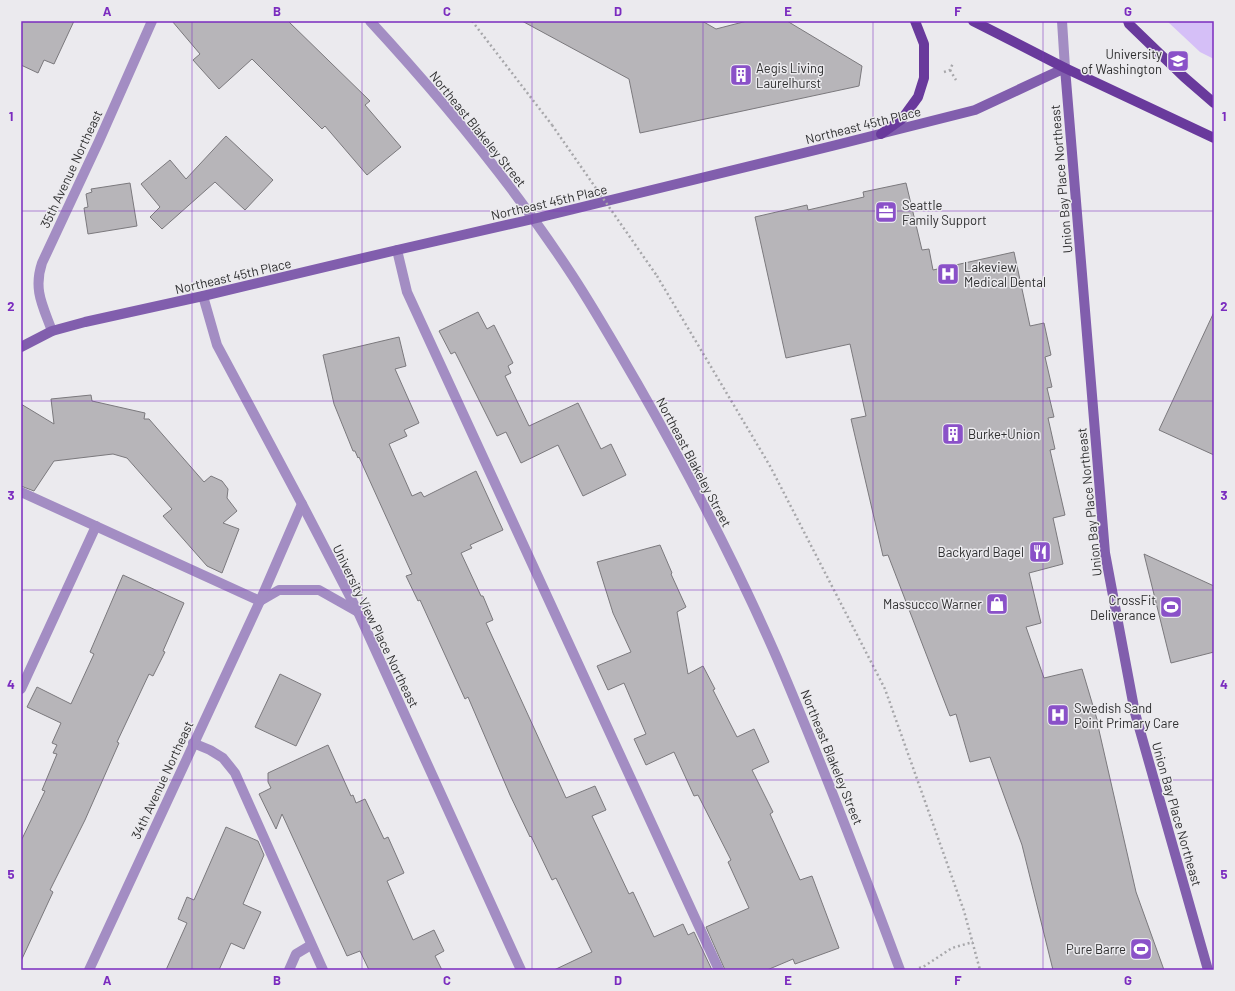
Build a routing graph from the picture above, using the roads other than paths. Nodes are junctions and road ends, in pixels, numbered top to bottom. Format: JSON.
{"nodes":[{"id":1,"x":152,"y":21,"type":"edge"},
{"id":2,"x":370,"y":21,"type":"edge"},
{"id":3,"x":915,"y":21,"type":"edge"},
{"id":4,"x":973,"y":21,"type":"edge"},
{"id":5,"x":1062,"y":21,"type":"edge"},
{"id":6,"x":1128,"y":21,"type":"edge"},
{"id":7,"x":1065,"y":68,"type":"junction"},
{"id":8,"x":1214,"y":103,"type":"edge"},
{"id":9,"x":881,"y":134,"type":"junction"},
{"id":10,"x":1214,"y":138,"type":"edge"},
{"id":11,"x":534,"y":219,"type":"junction"},
{"id":12,"x":397,"y":250,"type":"junction"},
{"id":13,"x":203,"y":296,"type":"junction"},
{"id":14,"x":52,"y":331,"type":"junction"},
{"id":15,"x":21,"y":347,"type":"edge"},
{"id":16,"x":21,"y":492,"type":"edge"},
{"id":17,"x":302,"y":504,"type":"junction"},
{"id":18,"x":96,"y":526,"type":"junction"},
{"id":19,"x":260,"y":601,"type":"junction"},
{"id":20,"x":358,"y":612,"type":"junction"},
{"id":21,"x":21,"y":689,"type":"edge"},
{"id":22,"x":194,"y":743,"type":"junction"},
{"id":23,"x":311,"y":945,"type":"junction"},
{"id":24,"x":89,"y":970,"type":"edge"},
{"id":25,"x":288,"y":970,"type":"edge"},
{"id":26,"x":323,"y":970,"type":"edge"},
{"id":27,"x":521,"y":970,"type":"edge"},
{"id":28,"x":719,"y":970,"type":"edge"},
{"id":29,"x":900,"y":970,"type":"edge"},
{"id":30,"x":1208,"y":970,"type":"edge"}],
"edges":[{"from":1,"to":14,"type":"street","name":"35th Avenue Northeast"},
{"from":2,"to":11,"type":"street","name":"Northeast Blakeley Street"},
{"from":3,"to":9,"type":"main road"},
{"from":4,"to":7,"type":"main road"},
{"from":5,"to":7,"type":"street"},
{"from":6,"to":8,"type":"main road"},
{"from":7,"to":9,"type":"main road","name":"Northeast 45th Place"},
{"from":7,"to":10,"type":"main road"},
{"from":7,"to":30,"type":"main road","name":"Union Bay Place Northeast"},
{"from":9,"to":11,"type":"main road","name":"Northeast 45th Place"},
{"from":11,"to":12,"type":"main road","name":"Northeast 45th Place"},
{"from":11,"to":29,"type":"street","name":"Northeast Blakeley Street"},
{"from":12,"to":13,"type":"main road","name":"Northeast 45th Place"},
{"from":12,"to":28,"type":"street"},
{"from":13,"to":14,"type":"main road","name":"Northeast 45th Place"},
{"from":13,"to":17,"type":"street","name":"University View Place Northeast"},
{"from":14,"to":15,"type":"main road","name":"Northeast 45th Place"},
{"from":16,"to":18,"type":"street"},
{"from":17,"to":19,"type":"street","name":"34th Avenue Northeast"},
{"from":17,"to":20,"type":"street","name":"University View Place Northeast"},
{"from":18,"to":19,"type":"street"},
{"from":18,"to":21,"type":"street"},
{"from":19,"to":20,"type":"street"},
{"from":19,"to":22,"type":"street","name":"34th Avenue Northeast"},
{"from":20,"to":27,"type":"street","name":"University View Place Northeast"},
{"from":22,"to":23,"type":"street"},
{"from":22,"to":24,"type":"street","name":"34th Avenue Northeast"},
{"from":23,"to":25,"type":"street"},
{"from":23,"to":26,"type":"street"}]}
